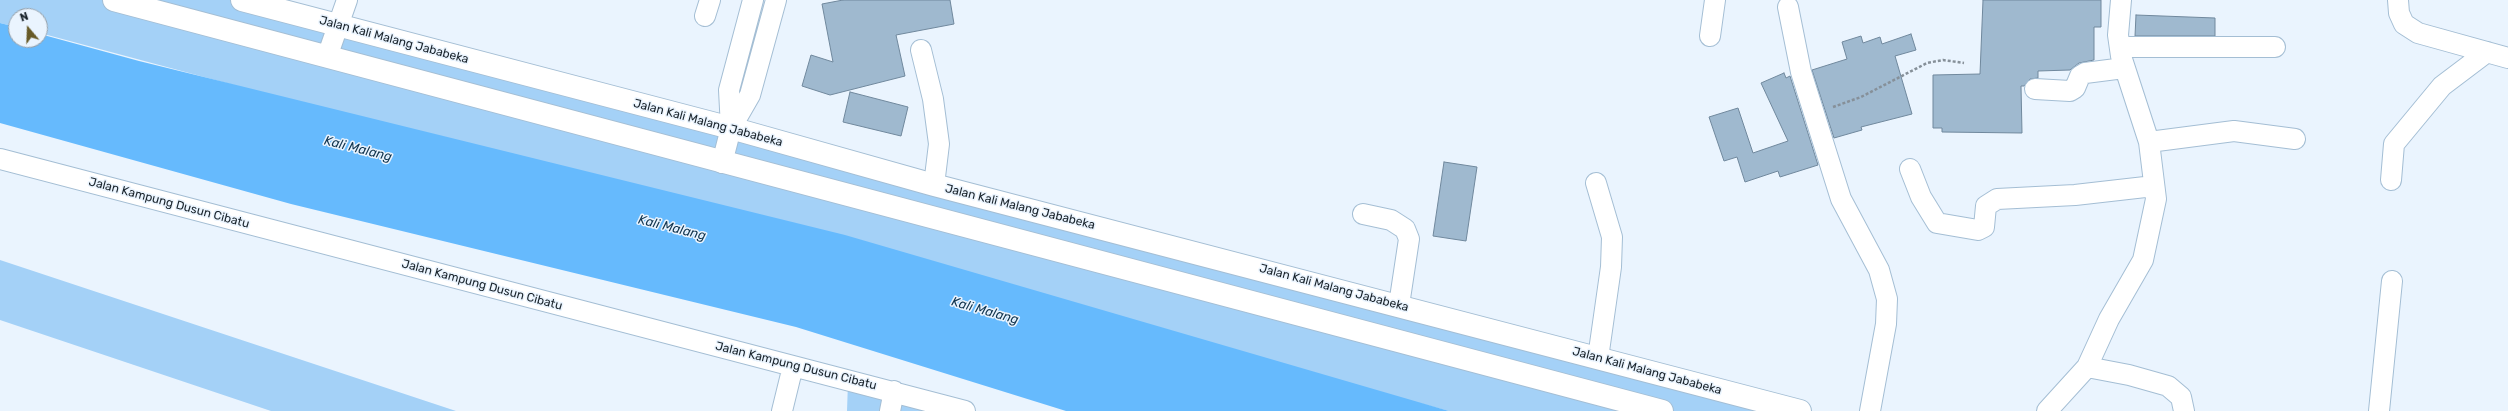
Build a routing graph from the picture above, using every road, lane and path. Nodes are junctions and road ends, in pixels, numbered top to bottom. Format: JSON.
{"nodes":[{"id":1,"x":114,"y":0,"type":"edge"},
{"id":2,"x":242,"y":0,"type":"edge"},
{"id":3,"x":347,"y":0,"type":"edge"},
{"id":4,"x":753,"y":0,"type":"edge"},
{"id":5,"x":776,"y":0,"type":"edge"},
{"id":6,"x":1716,"y":0,"type":"edge"},
{"id":7,"x":2121,"y":0,"type":"edge"},
{"id":8,"x":2398,"y":0,"type":"edge"},
{"id":9,"x":1788,"y":7,"type":"dead end"},
{"id":10,"x":338,"y":25,"type":"junction"},
{"id":11,"x":1710,"y":36,"type":"dead end"},
{"id":12,"x":2120,"y":47,"type":"junction"},
{"id":13,"x":2275,"y":47,"type":"dead end"},
{"id":14,"x":921,"y":50,"type":"dead end"},
{"id":15,"x":2487,"y":52,"type":"junction"},
{"id":16,"x":327,"y":57,"type":"junction"},
{"id":17,"x":2508,"y":58,"type":"edge"},
{"id":18,"x":1964,"y":63,"type":"dead end"},
{"id":19,"x":2124,"y":68,"type":"junction"},
{"id":20,"x":2035,"y":89,"type":"dead end"},
{"id":21,"x":1848,"y":103,"type":"dead end"},
{"id":22,"x":730,"y":128,"type":"junction"},
{"id":23,"x":2295,"y":139,"type":"dead end"},
{"id":24,"x":2149,"y":142,"type":"junction"},
{"id":25,"x":0,"y":159,"type":"edge"},
{"id":26,"x":722,"y":162,"type":"junction"},
{"id":27,"x":1910,"y":169,"type":"dead end"},
{"id":28,"x":2391,"y":180,"type":"dead end"},
{"id":29,"x":1596,"y":184,"type":"dead end"},
{"id":30,"x":934,"y":185,"type":"junction"},
{"id":31,"x":2154,"y":186,"type":"junction"},
{"id":32,"x":1363,"y":214,"type":"dead end"},
{"id":33,"x":2392,"y":281,"type":"dead end"},
{"id":34,"x":1399,"y":305,"type":"junction"},
{"id":35,"x":1598,"y":358,"type":"junction"},
{"id":36,"x":792,"y":366,"type":"junction"},
{"id":37,"x":2086,"y":367,"type":"junction"},
{"id":38,"x":894,"y":391,"type":"junction"},
{"id":39,"x":782,"y":411,"type":"edge"},
{"id":40,"x":890,"y":411,"type":"edge"},
{"id":41,"x":965,"y":411,"type":"edge"},
{"id":42,"x":1662,"y":411,"type":"edge"},
{"id":43,"x":1800,"y":411,"type":"edge"},
{"id":44,"x":1870,"y":411,"type":"edge"},
{"id":45,"x":2047,"y":411,"type":"edge"},
{"id":46,"x":2184,"y":411,"type":"edge"},
{"id":47,"x":2379,"y":411,"type":"edge"}],
"edges":[{"from":1,"to":16,"type":"main road"},
{"from":2,"to":10,"type":"main road","name":"Jalan Kali Malang Jababeka"},
{"from":3,"to":10,"type":"street"},
{"from":4,"to":22,"type":"street"},
{"from":5,"to":22,"type":"street"},
{"from":6,"to":11,"type":"street"},
{"from":7,"to":12,"type":"street"},
{"from":8,"to":15,"type":"street"},
{"from":9,"to":44,"type":"street"},
{"from":10,"to":16,"type":"street"},
{"from":10,"to":22,"type":"main road","name":"Jalan Kali Malang Jababeka"},
{"from":12,"to":13,"type":"street"},
{"from":12,"to":19,"type":"street"},
{"from":14,"to":30,"type":"street"},
{"from":15,"to":17,"type":"street"},
{"from":15,"to":28,"type":"street"},
{"from":16,"to":26,"type":"main road"},
{"from":18,"to":21,"type":"path"},
{"from":19,"to":20,"type":"street"},
{"from":19,"to":24,"type":"street"},
{"from":22,"to":26,"type":"street"},
{"from":22,"to":30,"type":"main road","name":"Jalan Kali Malang Jababeka"},
{"from":23,"to":24,"type":"street"},
{"from":24,"to":31,"type":"street"},
{"from":25,"to":36,"type":"street","name":"Jalan Kampung Dusun Cibatu"},
{"from":26,"to":42,"type":"main road"},
{"from":27,"to":31,"type":"street"},
{"from":29,"to":35,"type":"street"},
{"from":30,"to":34,"type":"main road","name":"Jalan Kali Malang Jababeka"},
{"from":31,"to":37,"type":"street"},
{"from":32,"to":34,"type":"street"},
{"from":33,"to":47,"type":"street"},
{"from":34,"to":35,"type":"main road","name":"Jalan Kali Malang Jababeka"},
{"from":35,"to":43,"type":"main road","name":"Jalan Kali Malang Jababeka"},
{"from":36,"to":38,"type":"street","name":"Jalan Kampung Dusun Cibatu"},
{"from":36,"to":39,"type":"street"},
{"from":37,"to":45,"type":"street"},
{"from":37,"to":46,"type":"street"},
{"from":38,"to":40,"type":"street"},
{"from":38,"to":41,"type":"street","name":"Jalan Kampung Dusun Cibatu"}]}
